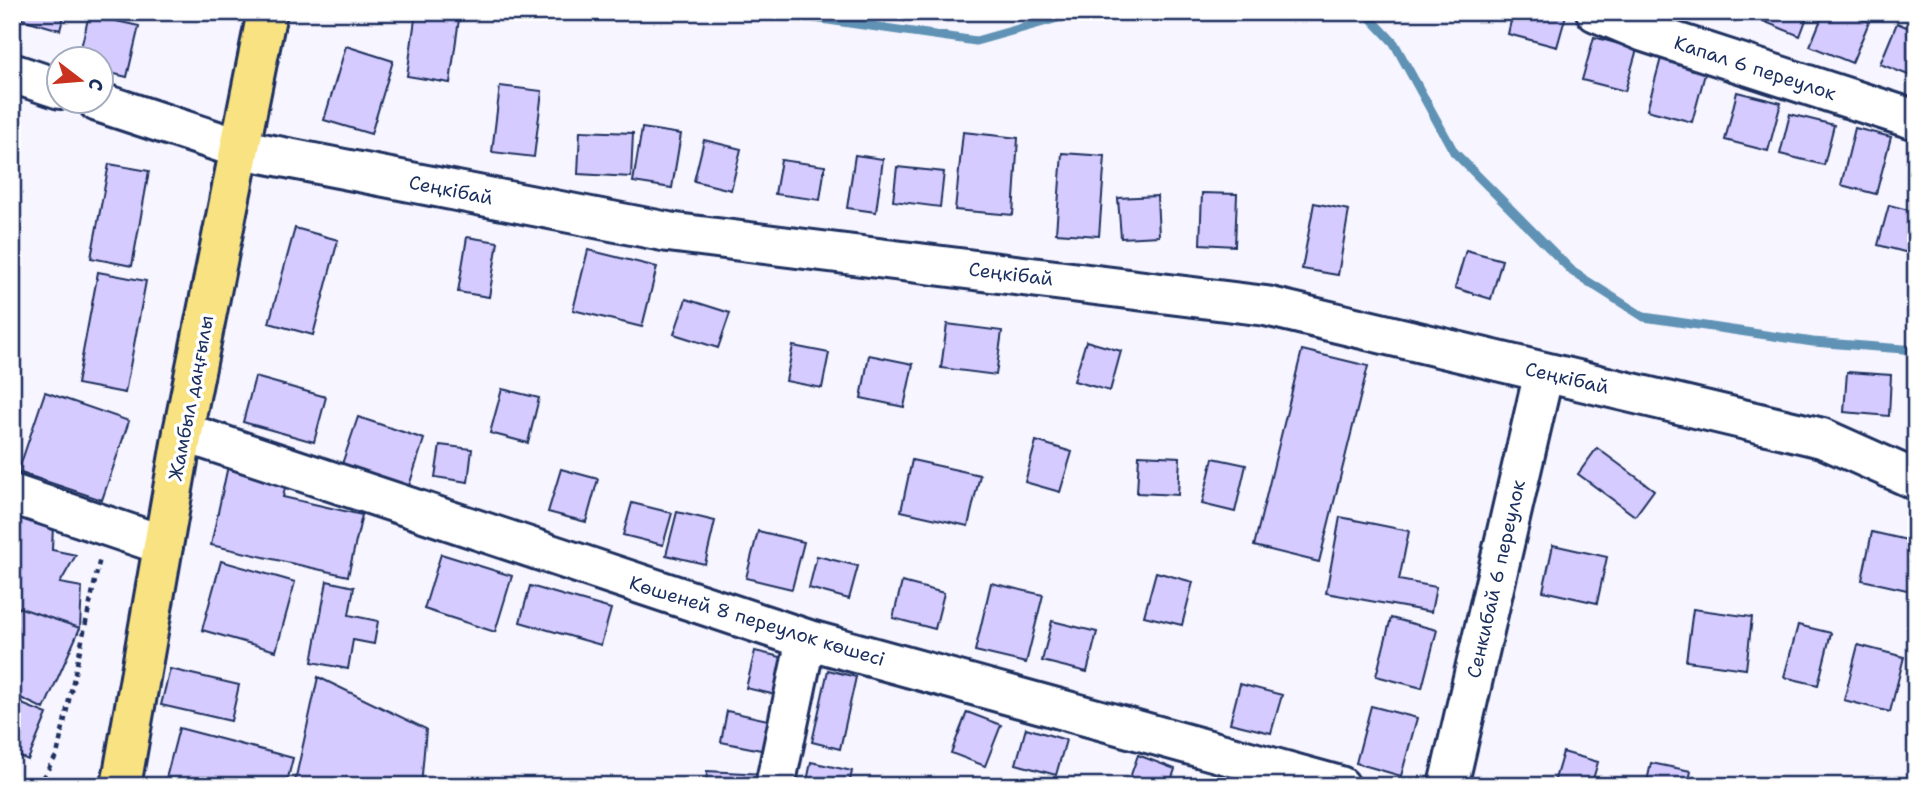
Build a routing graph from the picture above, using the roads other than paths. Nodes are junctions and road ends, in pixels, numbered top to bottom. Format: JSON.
{"nodes":[{"id":1,"x":267,"y":12,"type":"edge"},
{"id":2,"x":1596,"y":12,"type":"edge"},
{"id":3,"x":12,"y":73,"type":"edge"},
{"id":4,"x":46,"y":84,"type":"edge"},
{"id":5,"x":116,"y":108,"type":"edge"},
{"id":6,"x":1916,"y":120,"type":"edge"},
{"id":7,"x":241,"y":149,"type":"junction"},
{"id":8,"x":1544,"y":372,"type":"junction"},
{"id":9,"x":183,"y":432,"type":"junction"},
{"id":10,"x":1916,"y":480,"type":"edge"},
{"id":11,"x":12,"y":494,"type":"edge"},
{"id":12,"x":163,"y":545,"type":"junction"},
{"id":13,"x":806,"y":639,"type":"junction"},
{"id":14,"x":121,"y":786,"type":"edge"},
{"id":15,"x":775,"y":786,"type":"edge"},
{"id":16,"x":1340,"y":786,"type":"edge"},
{"id":17,"x":1448,"y":786,"type":"edge"}],
"edges":[{"from":1,"to":7,"type":"main road","name":"Жамбыл даңғылы"},
{"from":2,"to":6,"type":"street","name":"Капал 6 переулок"},
{"from":3,"to":4,"type":"street"},
{"from":5,"to":7,"type":"street","name":"Сеңкібай"},
{"from":7,"to":8,"type":"street","name":"Сеңкібай"},
{"from":7,"to":9,"type":"main road","name":"Жамбыл даңғылы"},
{"from":8,"to":10,"type":"street","name":"Сеңкібай"},
{"from":8,"to":17,"type":"street","name":"Сенкибай 6 переулок"},
{"from":9,"to":12,"type":"main road","name":"Жамбыл даңғылы"},
{"from":9,"to":13,"type":"street","name":"Көшеней 8 переулок көшесі"},
{"from":11,"to":12,"type":"street"},
{"from":12,"to":14,"type":"main road","name":"Жамбыл даңғылы"},
{"from":13,"to":15,"type":"street"},
{"from":13,"to":16,"type":"street","name":"Көшеней 8 переулок көшесі"}]}
